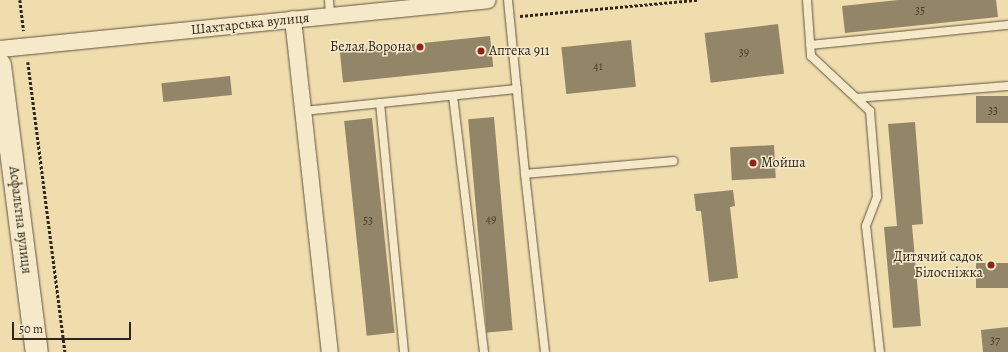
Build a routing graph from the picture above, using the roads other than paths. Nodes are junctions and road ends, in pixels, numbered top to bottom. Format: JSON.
{"nodes":[{"id":1,"x":488,"y":0,"type":"edge"},
{"id":2,"x":508,"y":0,"type":"edge"},
{"id":3,"x":806,"y":0,"type":"edge"},
{"id":4,"x":329,"y":8,"type":"edge"},
{"id":5,"x":293,"y":19,"type":"junction"},
{"id":6,"x":1008,"y":25,"type":"edge"},
{"id":7,"x":810,"y":45,"type":"junction"},
{"id":8,"x":12,"y":47,"type":"edge"},
{"id":9,"x":0,"y":65,"type":"edge"},
{"id":10,"x":1008,"y":86,"type":"edge"},
{"id":11,"x":517,"y":89,"type":"junction"},
{"id":12,"x":453,"y":96,"type":"junction"},
{"id":13,"x":856,"y":98,"type":"junction"},
{"id":14,"x":380,"y":103,"type":"junction"},
{"id":15,"x":303,"y":111,"type":"junction"},
{"id":16,"x":673,"y":161,"type":"dead end"},
{"id":17,"x":526,"y":174,"type":"junction"},
{"id":18,"x":37,"y":352,"type":"edge"},
{"id":19,"x":330,"y":352,"type":"edge"},
{"id":20,"x":404,"y":352,"type":"edge"},
{"id":21,"x":484,"y":352,"type":"edge"},
{"id":22,"x":545,"y":352,"type":"edge"},
{"id":23,"x":880,"y":352,"type":"edge"}],
"edges":[{"from":1,"to":4,"type":"street","name":"Шахтарська вулиця"},
{"from":2,"to":11,"type":"lane"},
{"from":3,"to":7,"type":"lane"},
{"from":4,"to":5,"type":"street","name":"Шахтарська вулиця"},
{"from":5,"to":8,"type":"street","name":"Шахтарська вулиця"},
{"from":5,"to":15,"type":"street"},
{"from":6,"to":7,"type":"lane"},
{"from":7,"to":13,"type":"lane"},
{"from":9,"to":18,"type":"main road","name":"Асфальтна вулиця"},
{"from":10,"to":13,"type":"lane"},
{"from":11,"to":12,"type":"lane"},
{"from":11,"to":17,"type":"lane"},
{"from":12,"to":14,"type":"lane"},
{"from":12,"to":21,"type":"lane"},
{"from":13,"to":23,"type":"lane"},
{"from":14,"to":15,"type":"lane"},
{"from":14,"to":20,"type":"lane"},
{"from":15,"to":19,"type":"street"},
{"from":16,"to":17,"type":"lane"},
{"from":17,"to":22,"type":"lane"}]}
